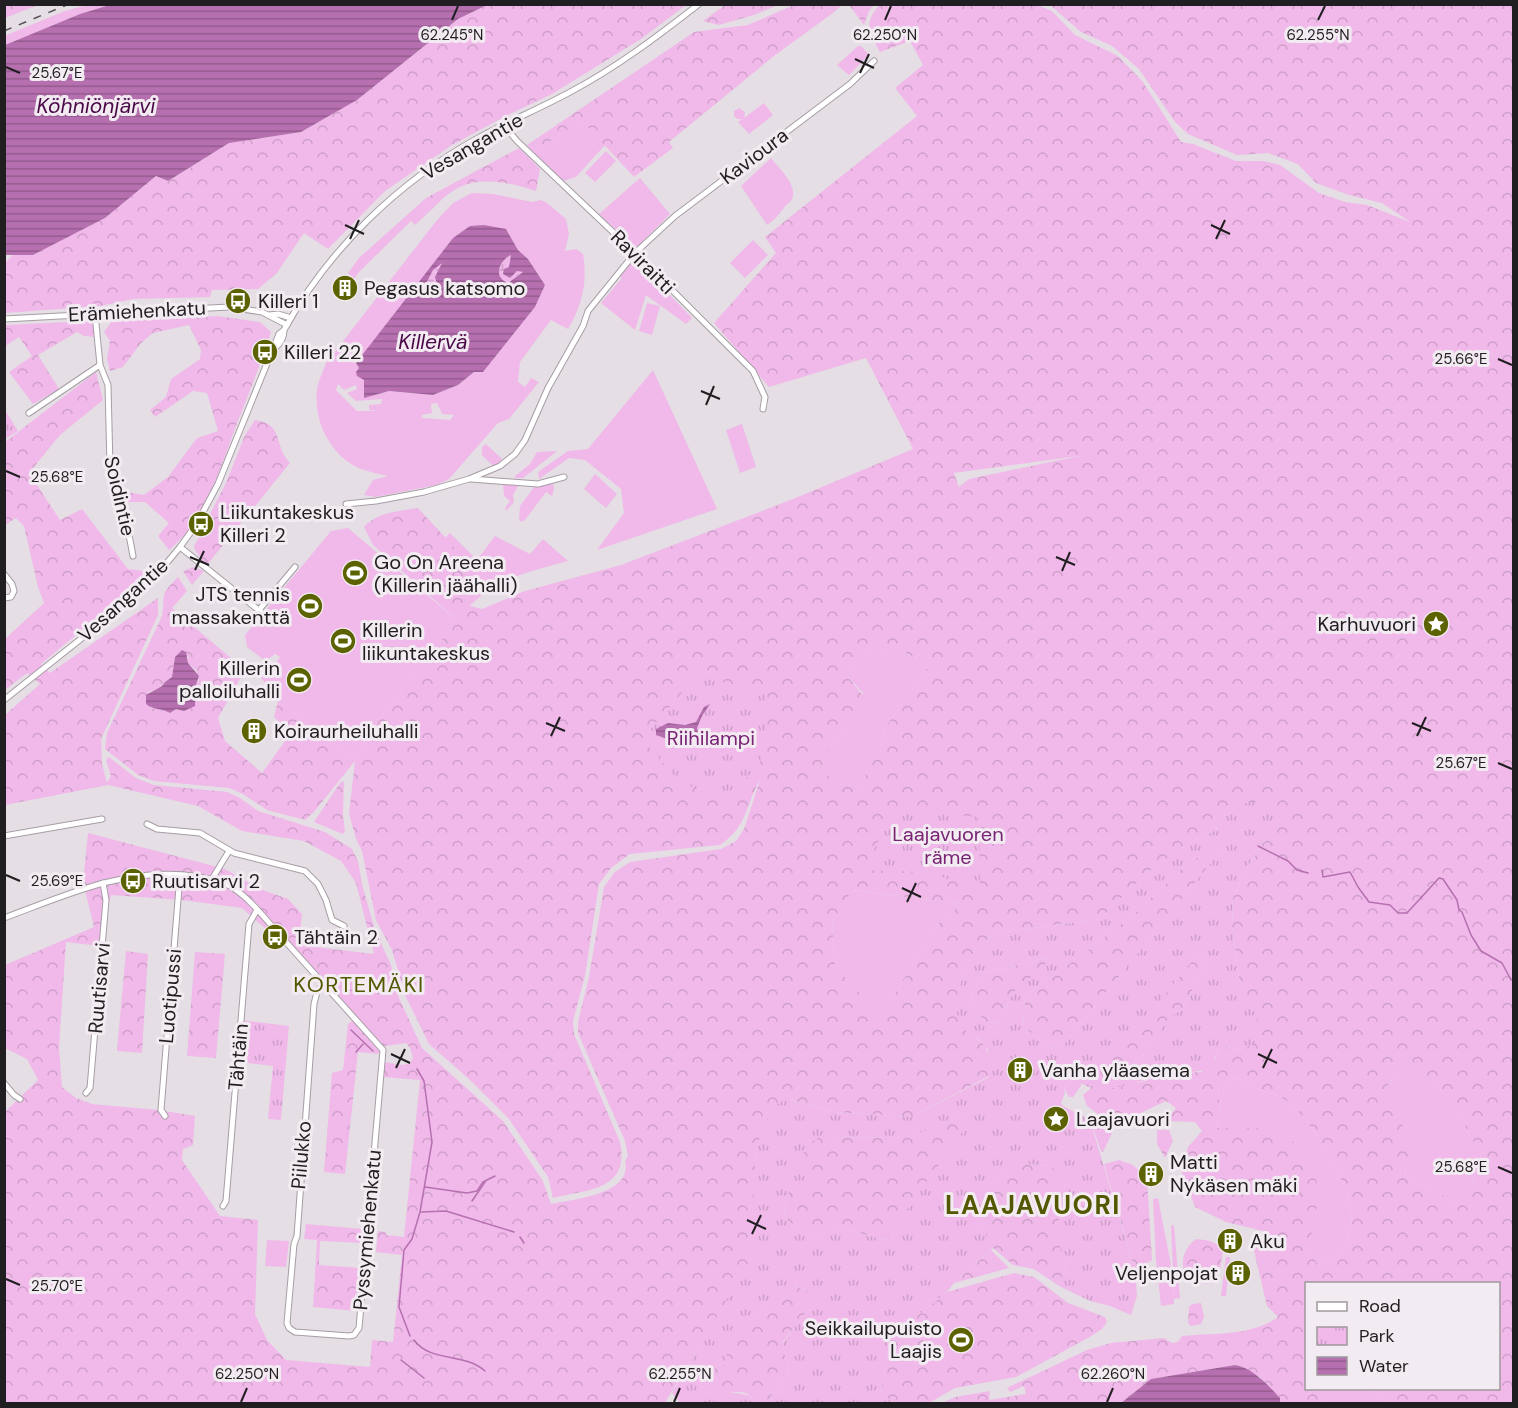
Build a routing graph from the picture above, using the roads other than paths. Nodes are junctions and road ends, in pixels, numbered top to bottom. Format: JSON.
{"nodes":[{"id":1,"x":699,"y":4,"type":"edge"},
{"id":2,"x":874,"y":61,"type":"dead end"},
{"id":3,"x":504,"y":125,"type":"junction"},
{"id":4,"x":635,"y":253,"type":"junction"},
{"id":5,"x":95,"y":314,"type":"junction"},
{"id":6,"x":269,"y":315,"type":"junction"},
{"id":7,"x":291,"y":318,"type":"junction"},
{"id":8,"x":4,"y":319,"type":"edge"},
{"id":9,"x":285,"y":328,"type":"junction"},
{"id":10,"x":100,"y":365,"type":"junction"},
{"id":11,"x":764,"y":409,"type":"dead end"},
{"id":12,"x":30,"y":413,"type":"dead end"},
{"id":13,"x":564,"y":477,"type":"dead end"},
{"id":14,"x":469,"y":479,"type":"junction"},
{"id":15,"x":346,"y":504,"type":"dead end"},
{"id":16,"x":180,"y":547,"type":"junction"},
{"id":17,"x":133,"y":556,"type":"dead end"},
{"id":18,"x":295,"y":567,"type":"dead end"},
{"id":19,"x":4,"y":574,"type":"edge"},
{"id":20,"x":4,"y":598,"type":"edge"},
{"id":21,"x":259,"y":610,"type":"junction"},
{"id":22,"x":266,"y":616,"type":"dead end"},
{"id":23,"x":4,"y":700,"type":"edge"},
{"id":24,"x":102,"y":819,"type":"dead end"},
{"id":25,"x":147,"y":824,"type":"dead end"},
{"id":26,"x":4,"y":836,"type":"edge"},
{"id":27,"x":230,"y":851,"type":"junction"},
{"id":28,"x":180,"y":875,"type":"junction"},
{"id":29,"x":212,"y":879,"type":"junction"},
{"id":30,"x":103,"y":883,"type":"junction"},
{"id":31,"x":257,"y":910,"type":"junction"},
{"id":32,"x":4,"y":918,"type":"edge"},
{"id":33,"x":345,"y":926,"type":"dead end"},
{"id":34,"x":323,"y":984,"type":"junction"},
{"id":35,"x":4,"y":1083,"type":"edge"},
{"id":36,"x":86,"y":1093,"type":"dead end"},
{"id":37,"x":20,"y":1099,"type":"dead end"},
{"id":38,"x":165,"y":1116,"type":"dead end"},
{"id":39,"x":223,"y":1206,"type":"dead end"},
{"id":40,"x":289,"y":1328,"type":"joint"}],
"edges":[{"from":1,"to":3,"type":"street","name":"Vesangantie"},
{"from":2,"to":4,"type":"street","name":"Kavioura"},
{"from":3,"to":4,"type":"street","name":"Raviraitti"},
{"from":3,"to":7,"type":"street","name":"Vesangantie"},
{"from":4,"to":11,"type":"street","name":"Raviraitti"},
{"from":4,"to":14,"type":"street","name":"Kavioura"},
{"from":5,"to":6,"type":"street","name":"Erämiehenkatu"},
{"from":5,"to":8,"type":"street","name":"Erämiehenkatu"},
{"from":5,"to":10,"type":"street","name":"Soidintie"},
{"from":6,"to":7,"type":"street","name":"Erämiehenkatu"},
{"from":6,"to":9,"type":"street","name":"Erämiehenkatu"},
{"from":7,"to":9,"type":"street","name":"Vesangantie"},
{"from":9,"to":16,"type":"street","name":"Vesangantie"},
{"from":10,"to":12,"type":"street"},
{"from":10,"to":17,"type":"street","name":"Soidintie"},
{"from":13,"to":14,"type":"street"},
{"from":14,"to":15,"type":"street"},
{"from":16,"to":21,"type":"street"},
{"from":16,"to":23,"type":"street","name":"Vesangantie"},
{"from":18,"to":21,"type":"street"},
{"from":19,"to":20,"type":"street"},
{"from":21,"to":22,"type":"street"},
{"from":24,"to":26,"type":"street"},
{"from":25,"to":27,"type":"street"},
{"from":27,"to":29,"type":"street"},
{"from":27,"to":33,"type":"street"},
{"from":28,"to":29,"type":"street","name":"Pyssymiehenkatu"},
{"from":28,"to":30,"type":"street","name":"Pyssymiehenkatu"},
{"from":28,"to":38,"type":"street","name":"Luotipussi"},
{"from":29,"to":31,"type":"street","name":"Pyssymiehenkatu"},
{"from":30,"to":32,"type":"street","name":"Pyssymiehenkatu"},
{"from":30,"to":36,"type":"street","name":"Ruutisarvi"},
{"from":31,"to":34,"type":"street","name":"Pyssymiehenkatu"},
{"from":31,"to":39,"type":"street","name":"Tähtäin"},
{"from":34,"to":40,"type":"street","name":"Piilukko"},
{"from":34,"to":40,"type":"street","name":"Pyssymiehenkatu"},
{"from":35,"to":37,"type":"street"}]}
